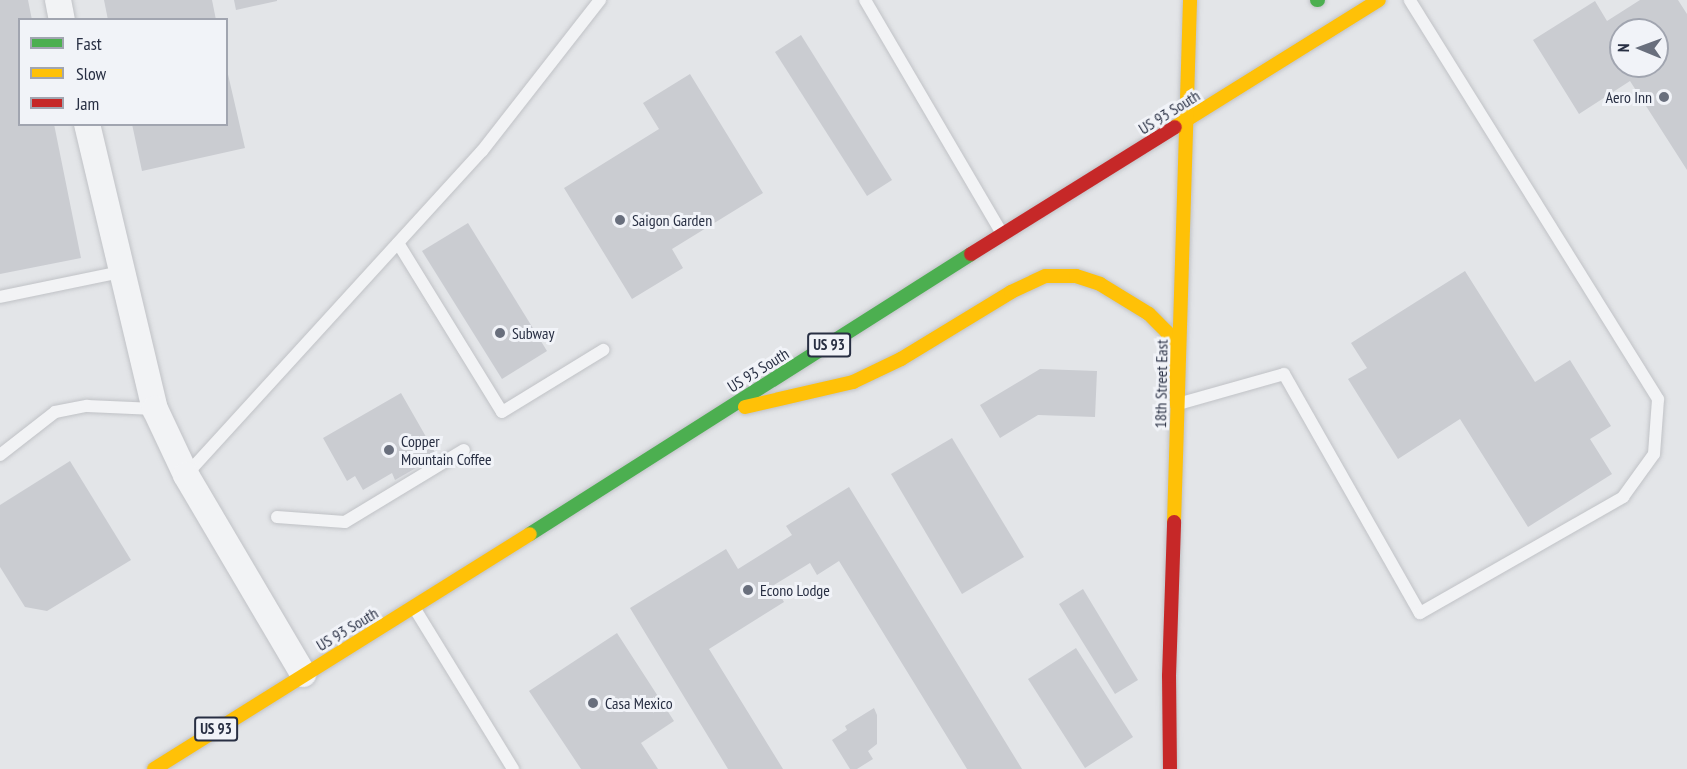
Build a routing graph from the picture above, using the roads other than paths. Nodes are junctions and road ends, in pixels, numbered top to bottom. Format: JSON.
{"nodes":[{"id":1,"x":58,"y":0,"type":"edge"},
{"id":2,"x":600,"y":0,"type":"edge"},
{"id":3,"x":865,"y":0,"type":"edge"},
{"id":4,"x":1190,"y":0,"type":"edge"},
{"id":5,"x":1379,"y":0,"type":"edge"},
{"id":6,"x":1410,"y":0,"type":"edge"},
{"id":7,"x":62,"y":18,"type":"edge"},
{"id":8,"x":1186,"y":121,"type":"junction"},
{"id":9,"x":87,"y":126,"type":"edge"},
{"id":10,"x":1002,"y":234,"type":"junction"},
{"id":11,"x":398,"y":243,"type":"junction"},
{"id":12,"x":121,"y":272,"type":"junction"},
{"id":13,"x":0,"y":297,"type":"edge"},
{"id":14,"x":603,"y":350,"type":"dead end"},
{"id":15,"x":1177,"y":405,"type":"junction"},
{"id":16,"x":155,"y":410,"type":"junction"},
{"id":17,"x":719,"y":413,"type":"junction"},
{"id":18,"x":464,"y":450,"type":"dead end"},
{"id":19,"x":0,"y":455,"type":"edge"},
{"id":20,"x":186,"y":475,"type":"junction"},
{"id":21,"x":277,"y":518,"type":"dead end"},
{"id":22,"x":414,"y":608,"type":"junction"},
{"id":23,"x":303,"y":674,"type":"junction"},
{"id":24,"x":154,"y":769,"type":"edge"},
{"id":25,"x":513,"y":769,"type":"edge"},
{"id":26,"x":1170,"y":769,"type":"edge"}],
"edges":[{"from":1,"to":7,"type":"street"},
{"from":2,"to":11,"type":"lane"},
{"from":3,"to":10,"type":"lane"},
{"from":4,"to":8,"type":"main road","name":"18th Street East"},
{"from":5,"to":8,"type":"main road","name":"US 93 South","number":"US 93"},
{"from":6,"to":15,"type":"lane"},
{"from":8,"to":10,"type":"main road","name":"US 93 South","number":"US 93"},
{"from":8,"to":15,"type":"main road","name":"18th Street East"},
{"from":9,"to":12,"type":"street"},
{"from":10,"to":17,"type":"main road","name":"US 93 South","number":"US 93"},
{"from":11,"to":14,"type":"lane"},
{"from":11,"to":20,"type":"lane"},
{"from":12,"to":13,"type":"lane"},
{"from":12,"to":16,"type":"street"},
{"from":15,"to":17,"type":"main road"},
{"from":15,"to":26,"type":"main road","name":"18th Street East"},
{"from":16,"to":19,"type":"lane"},
{"from":16,"to":20,"type":"street"},
{"from":17,"to":22,"type":"main road","name":"US 93 South","number":"US 93"},
{"from":18,"to":21,"type":"lane"},
{"from":20,"to":23,"type":"street"},
{"from":22,"to":23,"type":"main road","name":"US 93 South","number":"US 93"},
{"from":22,"to":25,"type":"lane"},
{"from":23,"to":24,"type":"main road","name":"US 93 South","number":"US 93"}]}
